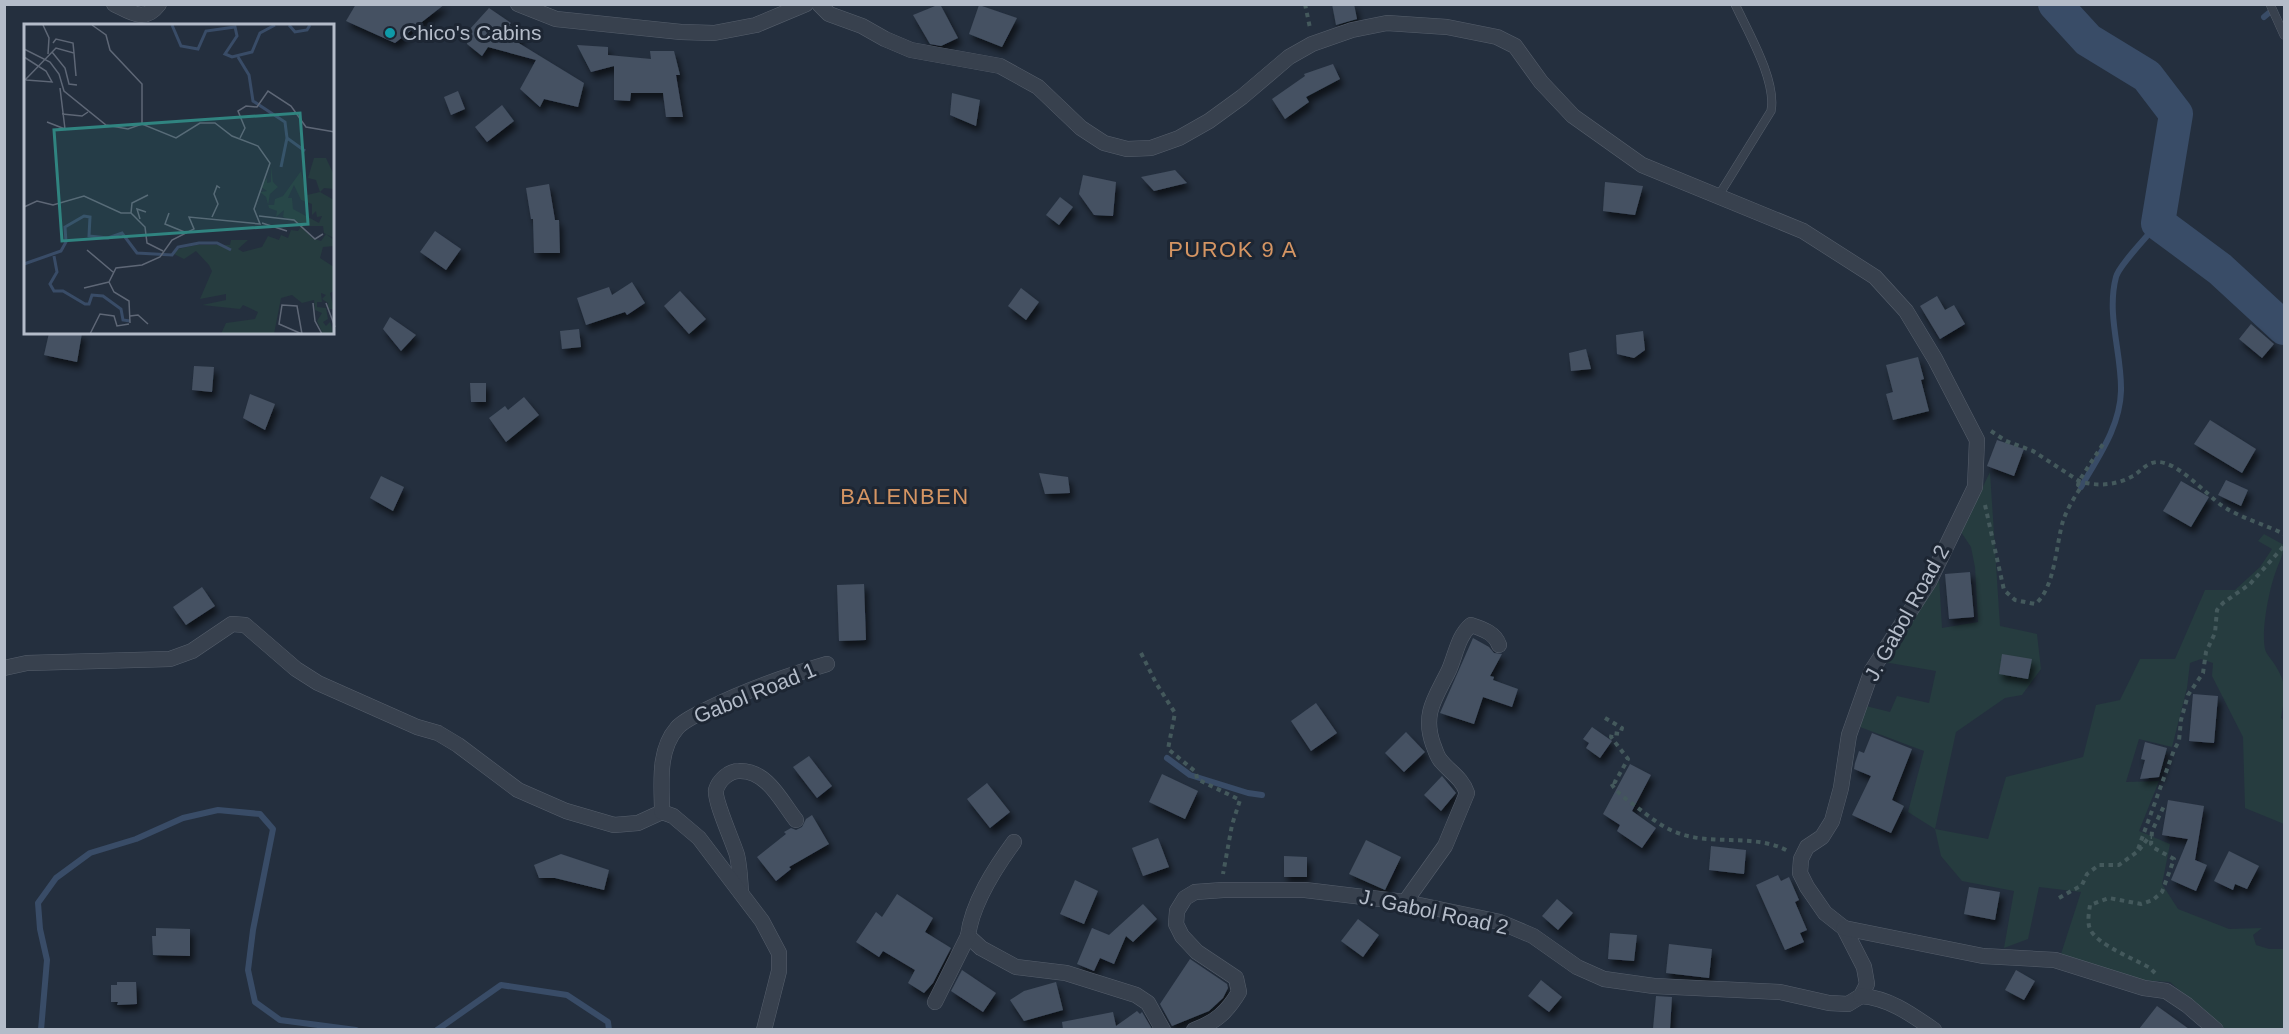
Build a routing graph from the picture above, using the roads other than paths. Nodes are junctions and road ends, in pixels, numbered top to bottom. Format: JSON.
{"nodes":[{"id":1,"x":114,"y":4,"type":"edge"},
{"id":2,"x":159,"y":4,"type":"edge"},
{"id":3,"x":518,"y":4,"type":"edge"},
{"id":4,"x":806,"y":4,"type":"edge"},
{"id":5,"x":819,"y":4,"type":"edge"},
{"id":6,"x":1735,"y":4,"type":"edge"},
{"id":7,"x":2270,"y":4,"type":"edge"},
{"id":8,"x":2284,"y":35,"type":"edge"},
{"id":9,"x":1719,"y":195,"type":"junction"},
{"id":10,"x":1499,"y":645,"type":"dead end"},
{"id":11,"x":827,"y":664,"type":"dead end"},
{"id":12,"x":4,"y":668,"type":"edge"},
{"id":13,"x":662,"y":812,"type":"junction"},
{"id":14,"x":796,"y":820,"type":"dead end"},
{"id":15,"x":1014,"y":842,"type":"dead end"},
{"id":16,"x":741,"y":892,"type":"junction"},
{"id":17,"x":1405,"y":902,"type":"junction"},
{"id":18,"x":1844,"y":928,"type":"junction"},
{"id":19,"x":968,"y":936,"type":"junction"},
{"id":20,"x":1861,"y":996,"type":"junction"},
{"id":21,"x":935,"y":1002,"type":"dead end"},
{"id":22,"x":765,"y":1029,"type":"edge"},
{"id":23,"x":1163,"y":1029,"type":"edge"},
{"id":24,"x":1194,"y":1029,"type":"edge"},
{"id":25,"x":1934,"y":1029,"type":"edge"},
{"id":26,"x":2216,"y":1029,"type":"edge"}],
"edges":[{"from":1,"to":2,"type":"street"},
{"from":3,"to":4,"type":"street"},
{"from":5,"to":9,"type":"street","name":"J. Gabol Road 2"},
{"from":6,"to":9,"type":"lane"},
{"from":7,"to":8,"type":"lane"},
{"from":9,"to":18,"type":"street","name":"J. Gabol Road 2"},
{"from":10,"to":17,"type":"street"},
{"from":11,"to":13,"type":"street","name":"Gabol Road 1"},
{"from":12,"to":13,"type":"street"},
{"from":13,"to":16,"type":"street"},
{"from":14,"to":16,"type":"street"},
{"from":15,"to":19,"type":"street"},
{"from":16,"to":22,"type":"street"},
{"from":17,"to":20,"type":"street","name":"J. Gabol Road 2"},
{"from":17,"to":24,"type":"street","name":"J. Gabol Road 2"},
{"from":18,"to":20,"type":"street"},
{"from":18,"to":26,"type":"street"},
{"from":19,"to":21,"type":"street"},
{"from":19,"to":23,"type":"street"},
{"from":20,"to":25,"type":"street"}]}
